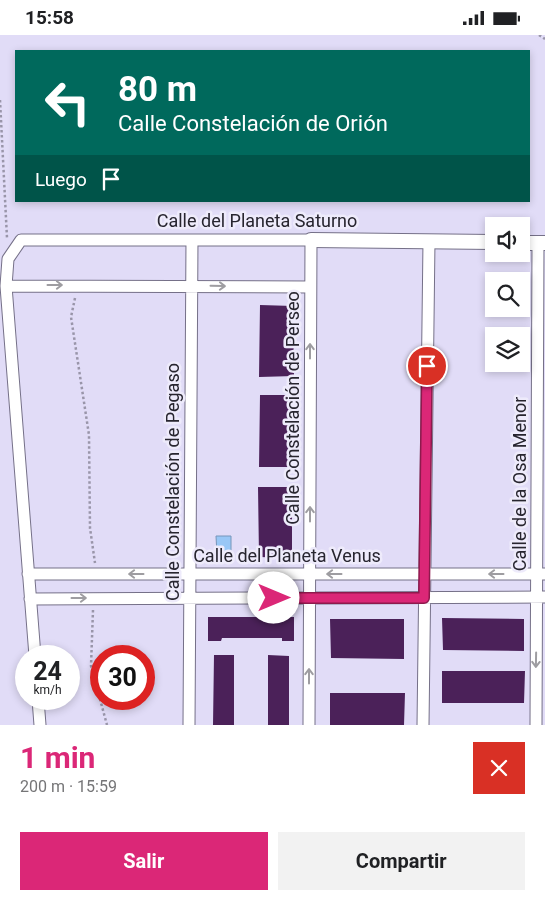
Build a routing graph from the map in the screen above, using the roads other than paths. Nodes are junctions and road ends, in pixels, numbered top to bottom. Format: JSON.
{"nodes":[{"id":1,"x":192,"y":240,"type":"junction"},
{"id":2,"x":311,"y":240,"type":"junction"},
{"id":3,"x":429,"y":241,"type":"junction"},
{"id":4,"x":485,"y":242,"type":"edge"},
{"id":5,"x":542,"y":243,"type":"edge"},
{"id":6,"x":192,"y":285,"type":"junction"},
{"id":7,"x":6,"y":286,"type":"junction"},
{"id":8,"x":310,"y":287,"type":"junction"},
{"id":9,"x":28,"y":574,"type":"junction"},
{"id":10,"x":190,"y":574,"type":"junction"},
{"id":11,"x":310,"y":574,"type":"junction"},
{"id":12,"x":424,"y":574,"type":"junction"},
{"id":13,"x":541,"y":574,"type":"edge"},
{"id":14,"x":541,"y":597,"type":"edge"},
{"id":15,"x":189,"y":598,"type":"junction"},
{"id":16,"x":310,"y":598,"type":"junction"},
{"id":17,"x":424,"y":598,"type":"junction"},
{"id":18,"x":30,"y":599,"type":"junction"},
{"id":19,"x":34,"y":645,"type":"edge"},
{"id":20,"x":39,"y":710,"type":"edge"},
{"id":21,"x":40,"y":725,"type":"edge"},
{"id":22,"x":188,"y":725,"type":"edge"},
{"id":23,"x":309,"y":725,"type":"edge"},
{"id":24,"x":423,"y":725,"type":"edge"},
{"id":25,"x":536,"y":725,"type":"edge"}],
"edges":[{"from":1,"to":2,"type":"street","name":"Calle del Planeta Saturno"},
{"from":1,"to":6,"type":"street","name":"Calle Constelación de Pegaso"},
{"from":1,"to":7,"type":"street","name":"Calle del Planeta Saturno"},
{"from":2,"to":3,"type":"street","name":"Calle del Planeta Saturno"},
{"from":2,"to":8,"type":"street","name":"Calle Constelación de Perseo"},
{"from":3,"to":4,"type":"street","name":"Calle del Planeta Saturno"},
{"from":3,"to":12,"type":"street"},
{"from":5,"to":13,"type":"street","name":"Calle de la Osa Menor"},
{"from":7,"to":6,"type":"street","one_way":true},
{"from":6,"to":8,"type":"street","one_way":true},
{"from":6,"to":10,"type":"street","name":"Calle Constelación de Pegaso"},
{"from":7,"to":9,"type":"street"},
{"from":11,"to":8,"type":"street","name":"Calle Constelación de Perseo","one_way":true},
{"from":10,"to":9,"type":"street","name":"Calle del Planeta Venus","one_way":true},
{"from":9,"to":18,"type":"street"},
{"from":10,"to":11,"type":"street","name":"Calle del Planeta Venus"},
{"from":10,"to":15,"type":"street","name":"Calle Constelación de Pegaso"},
{"from":12,"to":11,"type":"street","name":"Calle del Planeta Venus","one_way":true},
{"from":11,"to":16,"type":"street","name":"Calle Constelación de Perseo"},
{"from":13,"to":12,"type":"street","name":"Calle del Planeta Venus","one_way":true},
{"from":12,"to":17,"type":"street"},
{"from":13,"to":14,"type":"street","name":"Calle de la Osa Menor"},
{"from":14,"to":17,"type":"street"},
{"from":14,"to":25,"type":"street","name":"Calle de la Osa Menor","one_way":true},
{"from":15,"to":16,"type":"street"},
{"from":18,"to":15,"type":"street","one_way":true},
{"from":15,"to":22,"type":"street","name":"Calle Constelación de Pegaso"},
{"from":16,"to":17,"type":"street"},
{"from":23,"to":16,"type":"street","name":"Calle Constelación de Perseo","one_way":true},
{"from":17,"to":24,"type":"street"},
{"from":18,"to":19,"type":"street"},
{"from":20,"to":21,"type":"street"}]}
